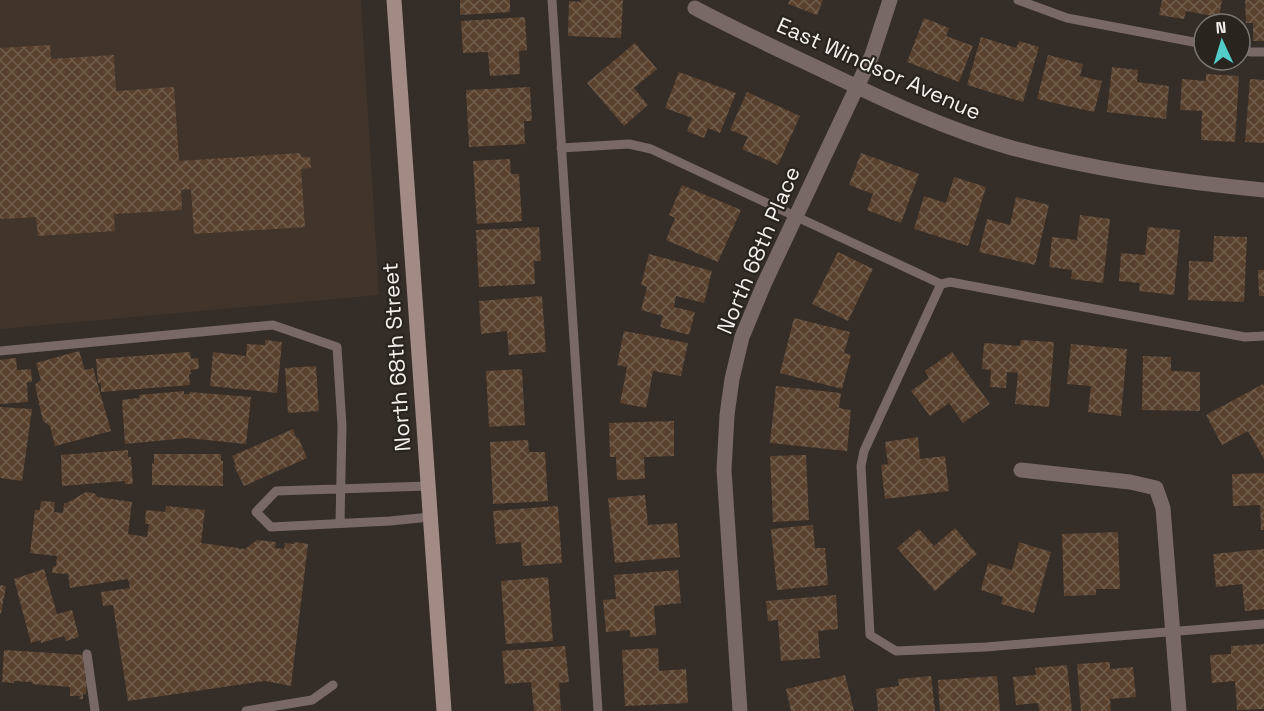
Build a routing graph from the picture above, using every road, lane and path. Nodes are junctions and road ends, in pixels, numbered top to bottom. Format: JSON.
{"nodes":[{"id":1,"x":394,"y":0,"type":"edge"},
{"id":2,"x":552,"y":0,"type":"edge"},
{"id":3,"x":890,"y":0,"type":"edge"},
{"id":4,"x":1018,"y":0,"type":"edge"},
{"id":5,"x":1050,"y":0,"type":"edge"},
{"id":6,"x":695,"y":8,"type":"dead end"},
{"id":7,"x":1046,"y":10,"type":"junction"},
{"id":8,"x":1192,"y":42,"type":"edge"},
{"id":9,"x":856,"y":87,"type":"junction"},
{"id":10,"x":561,"y":148,"type":"junction"},
{"id":11,"x":1264,"y":190,"type":"edge"},
{"id":12,"x":796,"y":217,"type":"junction"},
{"id":13,"x":941,"y":284,"type":"junction"},
{"id":14,"x":1264,"y":336,"type":"edge"},
{"id":15,"x":0,"y":351,"type":"edge"},
{"id":16,"x":1021,"y":470,"type":"dead end"},
{"id":17,"x":428,"y":486,"type":"junction"},
{"id":18,"x":341,"y":488,"type":"junction"},
{"id":19,"x":430,"y":517,"type":"junction"},
{"id":20,"x":340,"y":523,"type":"junction"},
{"id":21,"x":1264,"y":624,"type":"edge"},
{"id":22,"x":1172,"y":632,"type":"junction"},
{"id":23,"x":87,"y":654,"type":"dead end"},
{"id":24,"x":333,"y":684,"type":"dead end"},
{"id":25,"x":95,"y":711,"type":"edge"},
{"id":26,"x":246,"y":711,"type":"edge"},
{"id":27,"x":444,"y":711,"type":"edge"},
{"id":28,"x":598,"y":711,"type":"edge"},
{"id":29,"x":740,"y":711,"type":"edge"},
{"id":30,"x":1179,"y":711,"type":"edge"}],
"edges":[{"from":1,"to":17,"type":"street","name":"North 68th Street"},
{"from":2,"to":10,"type":"lane"},
{"from":3,"to":9,"type":"street","name":"North 68th Place"},
{"from":4,"to":7,"type":"lane"},
{"from":5,"to":7,"type":"lane"},
{"from":6,"to":9,"type":"street","name":"East Windsor Avenue"},
{"from":7,"to":8,"type":"lane"},
{"from":9,"to":11,"type":"street","name":"East Windsor Avenue"},
{"from":9,"to":12,"type":"street","name":"North 68th Place"},
{"from":10,"to":12,"type":"lane"},
{"from":10,"to":28,"type":"lane"},
{"from":12,"to":13,"type":"lane"},
{"from":12,"to":29,"type":"street","name":"North 68th Place"},
{"from":13,"to":14,"type":"lane"},
{"from":13,"to":22,"type":"lane"},
{"from":15,"to":18,"type":"lane"},
{"from":16,"to":22,"type":"street"},
{"from":17,"to":18,"type":"lane"},
{"from":17,"to":19,"type":"street","name":"North 68th Street"},
{"from":18,"to":20,"type":"lane"},
{"from":18,"to":20,"type":"lane"},
{"from":19,"to":20,"type":"lane"},
{"from":19,"to":27,"type":"street","name":"North 68th Street"},
{"from":21,"to":22,"type":"lane"},
{"from":22,"to":30,"type":"street"},
{"from":23,"to":25,"type":"lane"},
{"from":24,"to":26,"type":"lane"}]}
